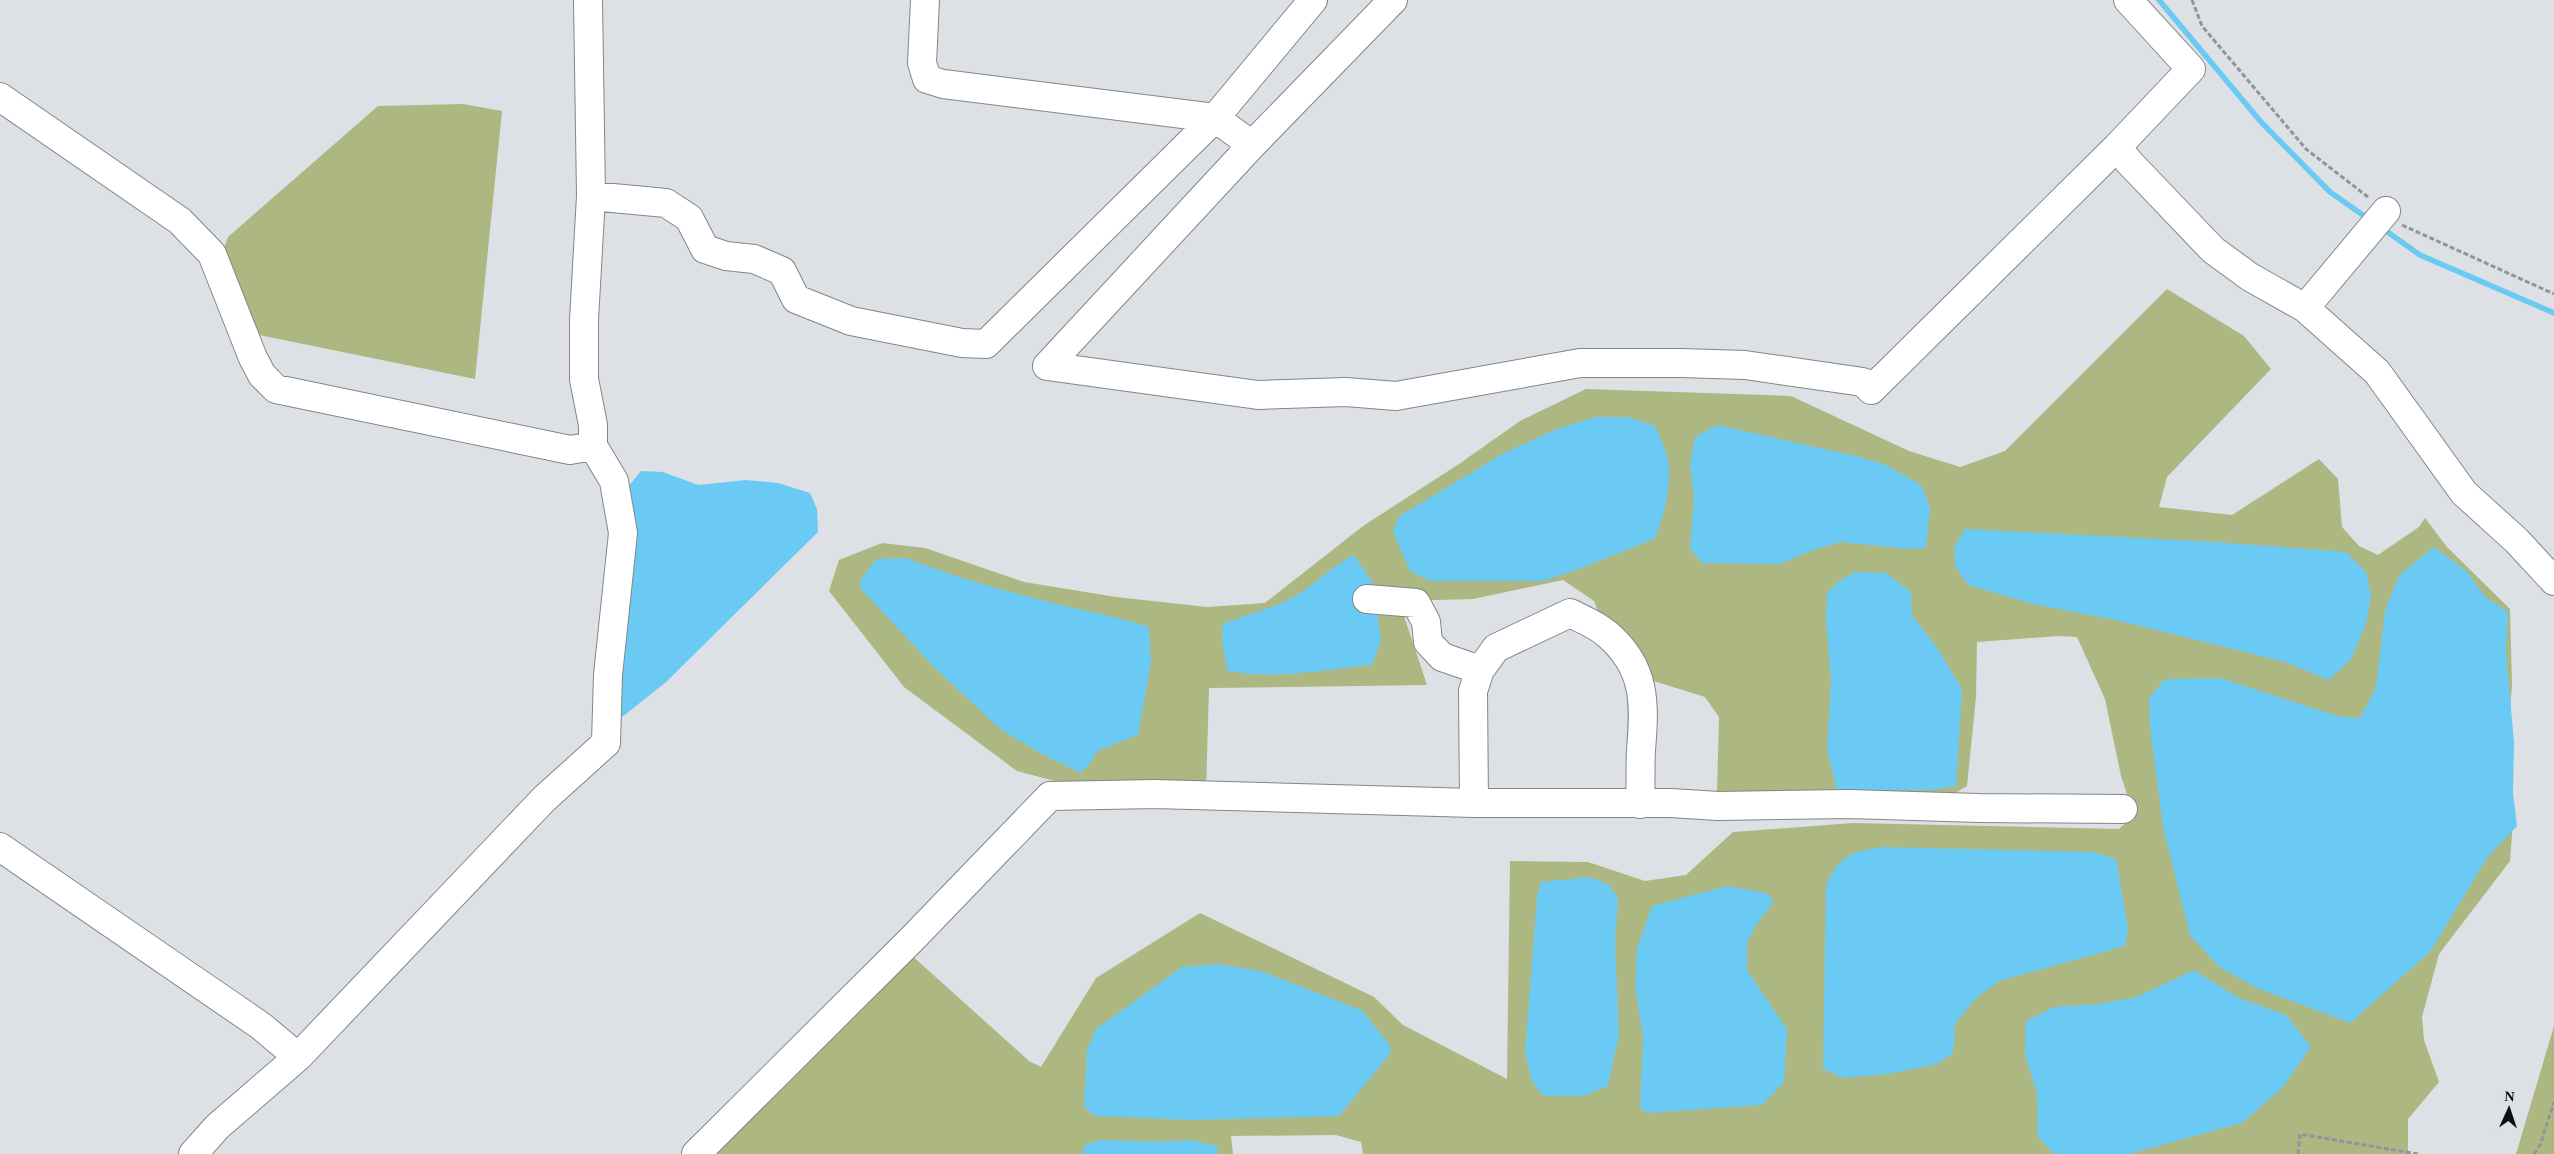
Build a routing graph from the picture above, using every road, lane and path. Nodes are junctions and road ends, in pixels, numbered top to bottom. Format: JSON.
{"nodes":[{"id":1,"x":588,"y":0,"type":"edge"},
{"id":2,"x":925,"y":0,"type":"edge"},
{"id":3,"x":1313,"y":0,"type":"edge"},
{"id":4,"x":1393,"y":0,"type":"edge"},
{"id":5,"x":2128,"y":0,"type":"edge"},
{"id":6,"x":2192,"y":0,"type":"edge"},
{"id":7,"x":0,"y":97,"type":"edge"},
{"id":8,"x":1215,"y":118,"type":"junction"},
{"id":9,"x":1252,"y":145,"type":"junction"},
{"id":10,"x":2117,"y":147,"type":"junction"},
{"id":11,"x":591,"y":196,"type":"junction"},
{"id":12,"x":2378,"y":220,"type":"junction"},
{"id":13,"x":2554,"y":294,"type":"edge"},
{"id":14,"x":2305,"y":308,"type":"junction"},
{"id":15,"x":593,"y":446,"type":"junction"},
{"id":16,"x":2554,"y":581,"type":"edge"},
{"id":17,"x":1367,"y":599,"type":"dead end"},
{"id":18,"x":1480,"y":670,"type":"junction"},
{"id":19,"x":1474,"y":803,"type":"junction"},
{"id":20,"x":1640,"y":804,"type":"junction"},
{"id":21,"x":2122,"y":808,"type":"dead end"},
{"id":22,"x":0,"y":847,"type":"edge"},
{"id":23,"x":298,"y":1057,"type":"junction"},
{"id":24,"x":2554,"y":1102,"type":"edge"},
{"id":25,"x":193,"y":1154,"type":"edge"},
{"id":26,"x":696,"y":1154,"type":"edge"},
{"id":27,"x":2298,"y":1154,"type":"edge"},
{"id":28,"x":2418,"y":1154,"type":"edge"},
{"id":29,"x":2534,"y":1154,"type":"edge"}],
"edges":[{"from":1,"to":11,"type":"lane"},
{"from":2,"to":8,"type":"lane"},
{"from":3,"to":8,"type":"lane"},
{"from":4,"to":9,"type":"lane"},
{"from":5,"to":10,"type":"lane"},
{"from":6,"to":12,"type":"path"},
{"from":7,"to":15,"type":"lane"},
{"from":8,"to":9,"type":"lane"},
{"from":8,"to":11,"type":"lane"},
{"from":9,"to":10,"type":"lane"},
{"from":10,"to":14,"type":"lane"},
{"from":11,"to":15,"type":"lane"},
{"from":12,"to":13,"type":"path"},
{"from":12,"to":14,"type":"lane"},
{"from":14,"to":16,"type":"lane"},
{"from":15,"to":23,"type":"lane"},
{"from":17,"to":18,"type":"lane"},
{"from":18,"to":19,"type":"lane"},
{"from":18,"to":20,"type":"lane"},
{"from":19,"to":20,"type":"lane"},
{"from":19,"to":26,"type":"lane"},
{"from":20,"to":21,"type":"lane"},
{"from":22,"to":23,"type":"lane"},
{"from":23,"to":25,"type":"lane"},
{"from":24,"to":29,"type":"path"},
{"from":27,"to":28,"type":"path"}]}
